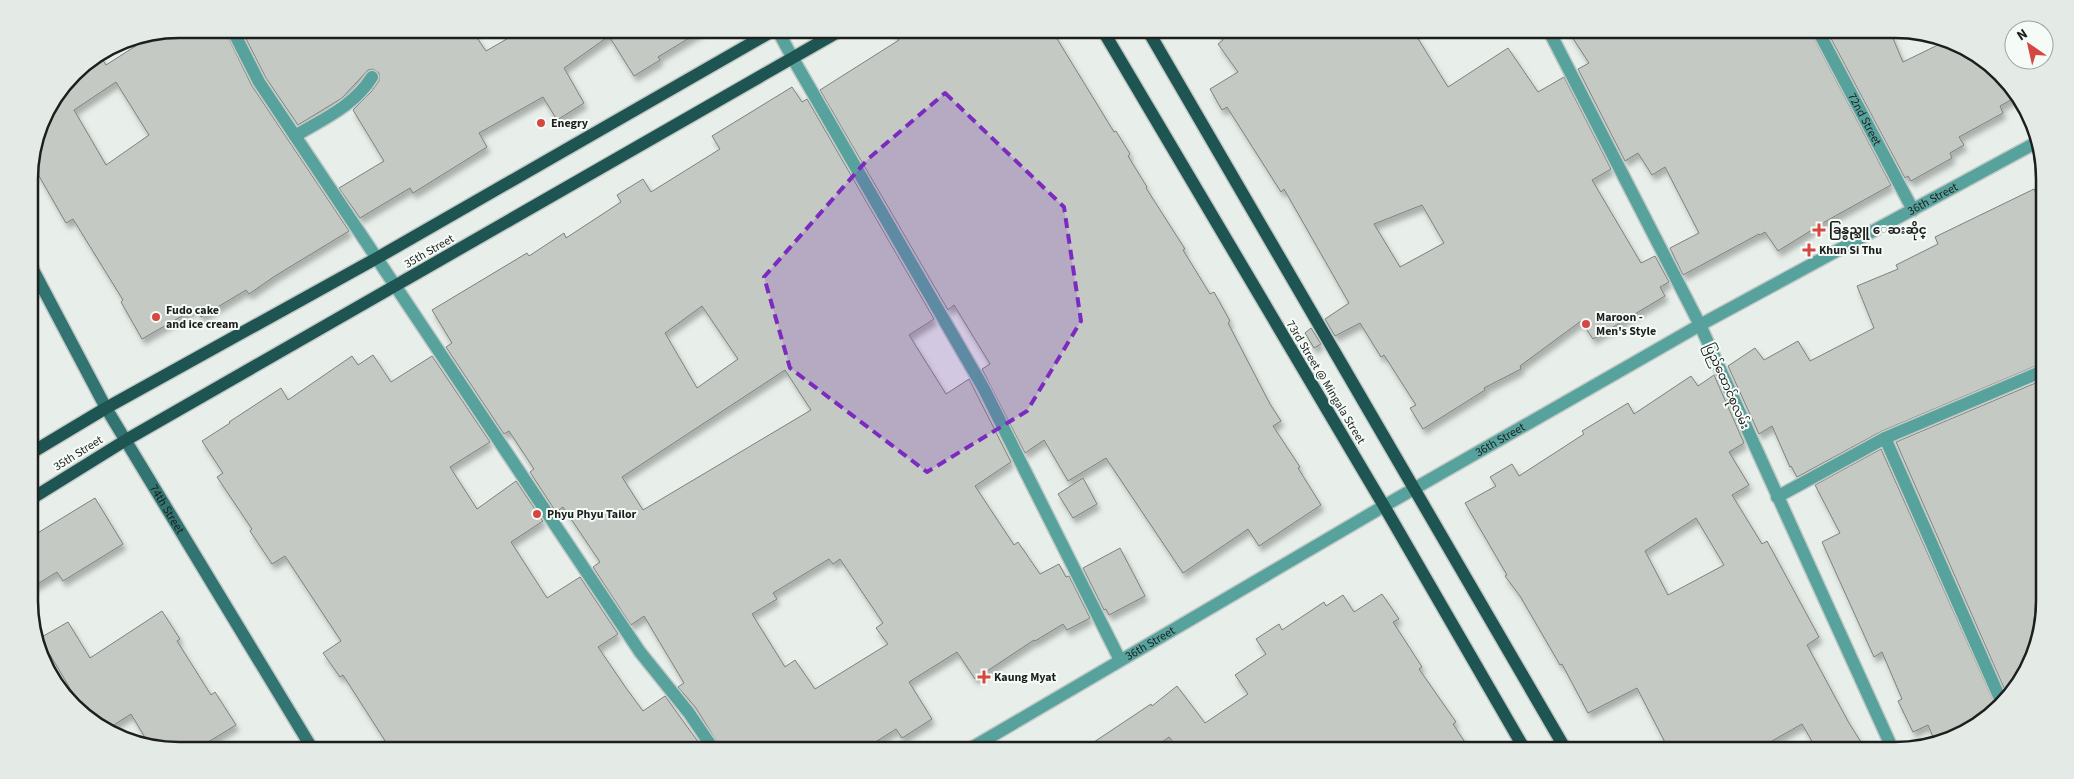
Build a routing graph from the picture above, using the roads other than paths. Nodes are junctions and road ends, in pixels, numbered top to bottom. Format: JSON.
{"nodes":[{"id":1,"x":237,"y":38,"type":"edge"},
{"id":2,"x":760,"y":38,"type":"edge"},
{"id":3,"x":781,"y":38,"type":"edge"},
{"id":4,"x":827,"y":38,"type":"edge"},
{"id":5,"x":1107,"y":38,"type":"edge"},
{"id":6,"x":1152,"y":38,"type":"edge"},
{"id":7,"x":1553,"y":38,"type":"edge"},
{"id":8,"x":1822,"y":38,"type":"edge"},
{"id":9,"x":792,"y":57,"type":"junction"},
{"id":10,"x":372,"y":77,"type":"dead end"},
{"id":11,"x":295,"y":136,"type":"junction"},
{"id":12,"x":2032,"y":145,"type":"edge"},
{"id":13,"x":1913,"y":210,"type":"junction"},
{"id":14,"x":377,"y":258,"type":"junction"},
{"id":15,"x":38,"y":279,"type":"edge"},
{"id":16,"x":396,"y":286,"type":"junction"},
{"id":17,"x":1700,"y":326,"type":"junction"},
{"id":18,"x":2036,"y":373,"type":"edge"},
{"id":19,"x":106,"y":408,"type":"junction"},
{"id":20,"x":1885,"y":438,"type":"junction"},
{"id":21,"x":126,"y":440,"type":"junction"},
{"id":22,"x":38,"y":449,"type":"edge"},
{"id":23,"x":1415,"y":489,"type":"junction"},
{"id":24,"x":38,"y":495,"type":"edge"},
{"id":25,"x":1777,"y":497,"type":"junction"},
{"id":26,"x":1384,"y":506,"type":"junction"},
{"id":27,"x":1120,"y":660,"type":"junction"},
{"id":28,"x":1999,"y":696,"type":"edge"},
{"id":29,"x":1520,"y":741,"type":"edge"},
{"id":30,"x":1561,"y":741,"type":"edge"},
{"id":31,"x":1889,"y":741,"type":"edge"},
{"id":32,"x":307,"y":742,"type":"edge"},
{"id":33,"x":708,"y":742,"type":"edge"},
{"id":34,"x":982,"y":742,"type":"edge"}],
"edges":[{"from":1,"to":11,"type":"street"},
{"from":2,"to":14,"type":"main road","name":"35th Street"},
{"from":3,"to":9,"type":"street"},
{"from":4,"to":9,"type":"main road","name":"35th Street"},
{"from":5,"to":26,"type":"main road","name":"73rd Street @ Mingala Street"},
{"from":6,"to":23,"type":"main road","name":"73rd Street @ Mingala Street"},
{"from":7,"to":17,"type":"street","name":"ပြည်ထောင်စုလမ်း"},
{"from":8,"to":13,"type":"street","name":"72nd Street"},
{"from":9,"to":16,"type":"main road","name":"35th Street"},
{"from":9,"to":27,"type":"street"},
{"from":10,"to":11,"type":"street"},
{"from":11,"to":14,"type":"street"},
{"from":12,"to":13,"type":"street","name":"36th Street"},
{"from":13,"to":17,"type":"street","name":"36th Street"},
{"from":14,"to":16,"type":"street"},
{"from":14,"to":19,"type":"main road","name":"35th Street"},
{"from":15,"to":19,"type":"street","name":"74th Street"},
{"from":16,"to":21,"type":"main road","name":"35th Street"},
{"from":16,"to":33,"type":"street"},
{"from":17,"to":23,"type":"street","name":"36th Street"},
{"from":17,"to":25,"type":"street","name":"ပြည်ထောင်စုလမ်း"},
{"from":18,"to":20,"type":"street"},
{"from":19,"to":21,"type":"street","name":"74th Street"},
{"from":19,"to":22,"type":"main road","name":"35th Street"},
{"from":20,"to":25,"type":"street"},
{"from":20,"to":28,"type":"street"},
{"from":21,"to":24,"type":"main road","name":"35th Street"},
{"from":21,"to":32,"type":"street","name":"74th Street"},
{"from":23,"to":26,"type":"street","name":"36th Street"},
{"from":23,"to":30,"type":"main road","name":"73rd Street @ Mingala Street"},
{"from":25,"to":31,"type":"street","name":"ပြည်ထောင်စုလမ်း"},
{"from":26,"to":27,"type":"street","name":"36th Street"},
{"from":26,"to":29,"type":"main road","name":"73rd Street @ Mingala Street"},
{"from":27,"to":34,"type":"street","name":"36th Street"}]}
